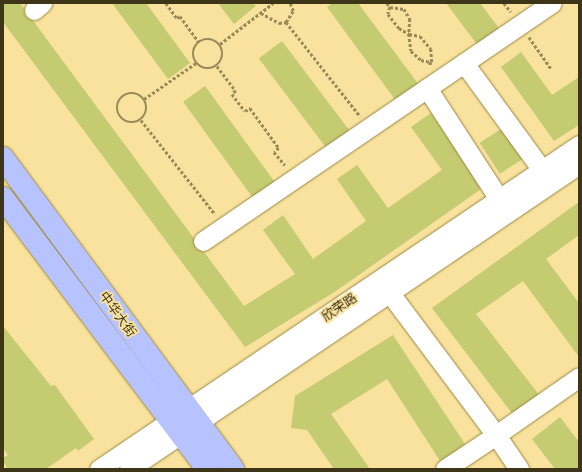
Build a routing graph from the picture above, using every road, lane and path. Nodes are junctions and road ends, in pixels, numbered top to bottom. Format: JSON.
{"nodes":[{"id":1,"x":166,"y":3,"type":"edge"},
{"id":2,"x":273,"y":3,"type":"edge"},
{"id":3,"x":290,"y":3,"type":"edge"},
{"id":4,"x":387,"y":3,"type":"edge"},
{"id":5,"x":552,"y":3,"type":"edge"},
{"id":6,"x":390,"y":7,"type":"junction"},
{"id":7,"x":261,"y":13,"type":"junction"},
{"id":8,"x":286,"y":22,"type":"junction"},
{"id":9,"x":409,"y":34,"type":"junction"},
{"id":10,"x":198,"y":42,"type":"junction"},
{"id":11,"x":220,"y":44,"type":"junction"},
{"id":12,"x":431,"y":62,"type":"junction"},
{"id":13,"x":436,"y":62,"type":"dead end"},
{"id":14,"x":196,"y":63,"type":"junction"},
{"id":15,"x":464,"y":63,"type":"junction"},
{"id":16,"x":217,"y":66,"type":"junction"},
{"id":17,"x":430,"y":69,"type":"dead end"},
{"id":18,"x":427,"y":88,"type":"junction"},
{"id":19,"x":144,"y":99,"type":"junction"},
{"id":20,"x":141,"y":120,"type":"junction"},
{"id":21,"x":370,"y":127,"type":"junction"},
{"id":22,"x":579,"y":145,"type":"edge"},
{"id":23,"x":3,"y":158,"type":"edge"},
{"id":24,"x":579,"y":164,"type":"edge"},
{"id":25,"x":542,"y":170,"type":"junction"},
{"id":26,"x":296,"y":178,"type":"junction"},
{"id":27,"x":3,"y":198,"type":"edge"},
{"id":28,"x":499,"y":199,"type":"junction"},
{"id":29,"x":224,"y":226,"type":"junction"},
{"id":30,"x":203,"y":241,"type":"dead end"},
{"id":31,"x":389,"y":292,"type":"junction"},
{"id":32,"x":579,"y":377,"type":"edge"},
{"id":33,"x":184,"y":421,"type":"junction"},
{"id":34,"x":496,"y":435,"type":"junction"},
{"id":35,"x":98,"y":469,"type":"edge"},
{"id":36,"x":129,"y":469,"type":"edge"},
{"id":37,"x":207,"y":469,"type":"edge"},
{"id":38,"x":233,"y":469,"type":"edge"},
{"id":39,"x":445,"y":469,"type":"edge"},
{"id":40,"x":519,"y":469,"type":"edge"}],
"edges":[{"from":1,"to":10,"type":"path"},
{"from":2,"to":7,"type":"path"},
{"from":3,"to":8,"type":"path"},
{"from":4,"to":6,"type":"path"},
{"from":5,"to":15,"type":"street"},
{"from":6,"to":9,"type":"path"},
{"from":6,"to":9,"type":"path"},
{"from":7,"to":8,"type":"path"},
{"from":7,"to":11,"type":"path"},
{"from":8,"to":21,"type":"path"},
{"from":9,"to":12,"type":"path"},
{"from":9,"to":12,"type":"path"},
{"from":10,"to":11,"type":"path"},
{"from":10,"to":14,"type":"path"},
{"from":11,"to":16,"type":"path"},
{"from":12,"to":13,"type":"path"},
{"from":12,"to":17,"type":"path"},
{"from":14,"to":16,"type":"path"},
{"from":14,"to":19,"type":"path"},
{"from":15,"to":18,"type":"street"},
{"from":15,"to":25,"type":"street"},
{"from":16,"to":26,"type":"path"},
{"from":18,"to":21,"type":"street"},
{"from":18,"to":28,"type":"street"},
{"from":19,"to":20,"type":"path"},
{"from":19,"to":20,"type":"path"},
{"from":20,"to":29,"type":"path"},
{"from":21,"to":26,"type":"street"},
{"from":22,"to":25,"type":"street","name":"欣荣路"},
{"from":23,"to":33,"type":"main road","name":"中华大街"},
{"from":24,"to":31,"type":"street","name":"欣荣路"},
{"from":25,"to":28,"type":"street","name":"欣荣路"},
{"from":26,"to":29,"type":"street"},
{"from":27,"to":33,"type":"main road","name":"中华大街"},
{"from":28,"to":33,"type":"street","name":"欣荣路"},
{"from":29,"to":30,"type":"street"},
{"from":31,"to":33,"type":"street","name":"欣荣路"},
{"from":31,"to":34,"type":"street"},
{"from":32,"to":34,"type":"street"},
{"from":33,"to":35,"type":"street","name":"欣荣路"},
{"from":33,"to":36,"type":"street","name":"欣荣路"},
{"from":33,"to":37,"type":"main road","name":"中华大街"},
{"from":33,"to":38,"type":"main road","name":"中华大街"},
{"from":34,"to":39,"type":"street"},
{"from":34,"to":40,"type":"street"}]}
